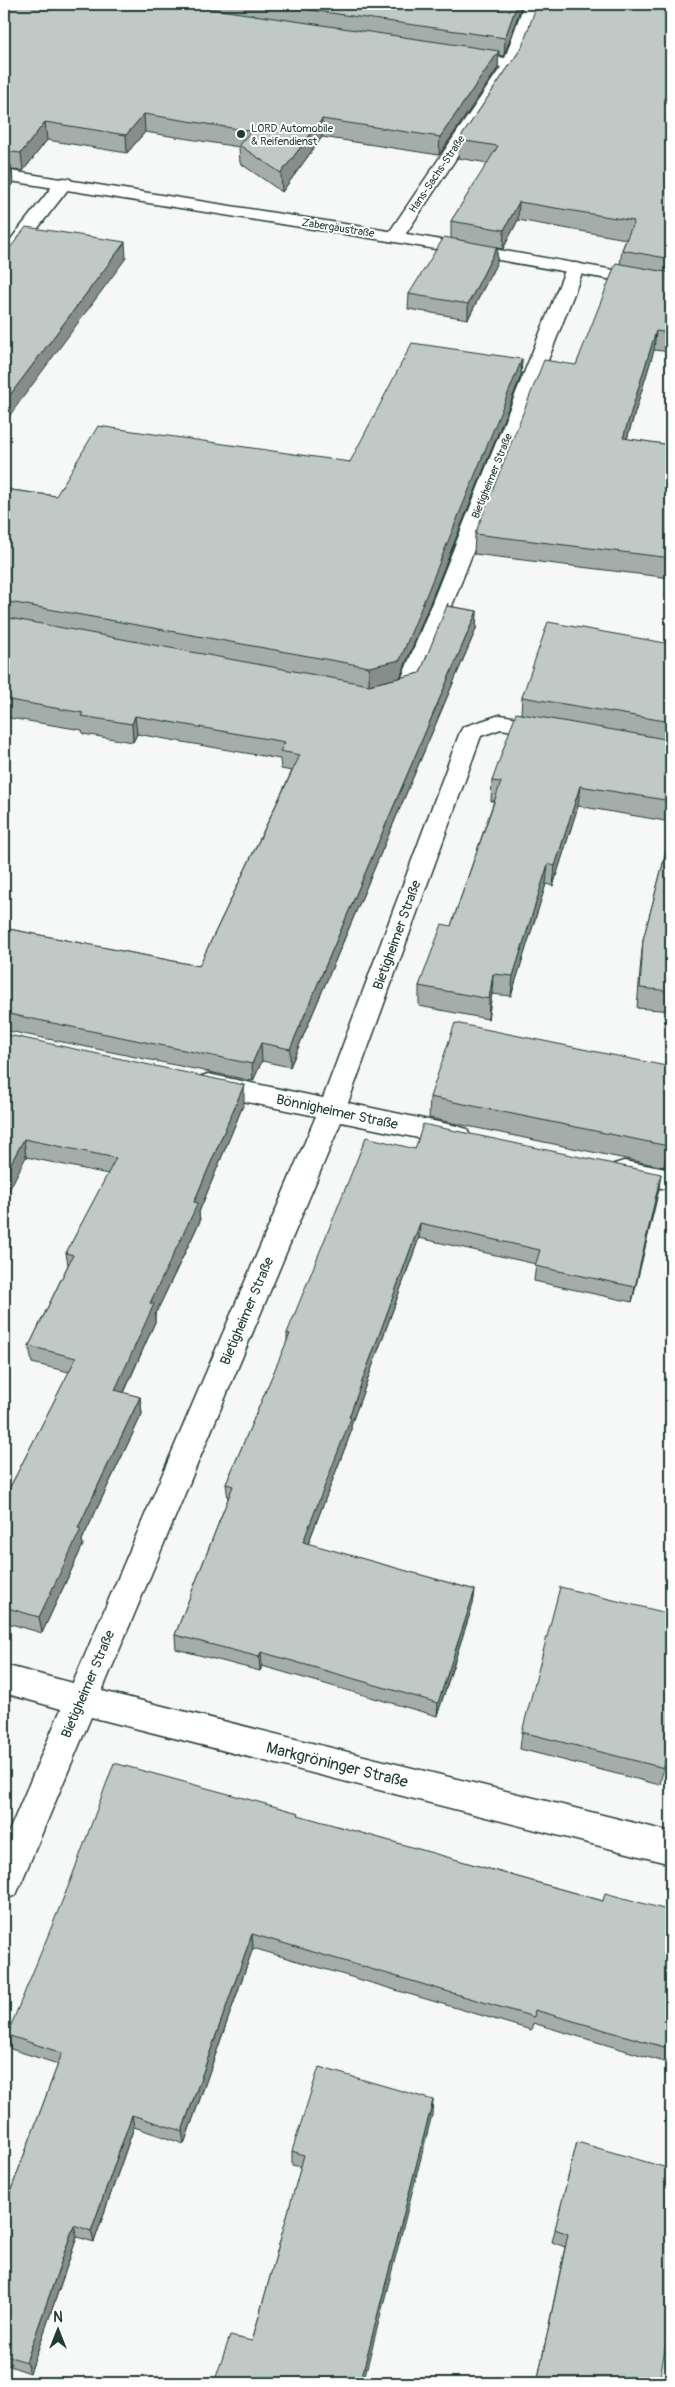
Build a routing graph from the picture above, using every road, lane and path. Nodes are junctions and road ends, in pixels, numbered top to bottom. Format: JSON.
{"nodes":[{"id":1,"x":532,"y":4,"type":"edge"},
{"id":2,"x":443,"y":54,"type":"edge"},
{"id":3,"x":511,"y":64,"type":"junction"},
{"id":4,"x":4,"y":174,"type":"edge"},
{"id":5,"x":64,"y":183,"type":"junction"},
{"id":6,"x":395,"y":237,"type":"junction"},
{"id":7,"x":4,"y":260,"type":"edge"},
{"id":8,"x":575,"y":268,"type":"junction"},
{"id":9,"x":671,"y":285,"type":"edge"},
{"id":10,"x":369,"y":694,"type":"edge"},
{"id":11,"x":567,"y":733,"type":"edge"},
{"id":12,"x":187,"y":1080,"type":"edge"},
{"id":13,"x":332,"y":1111,"type":"junction"},
{"id":14,"x":478,"y":1141,"type":"edge"},
{"id":15,"x":604,"y":1166,"type":"edge"},
{"id":16,"x":671,"y":1180,"type":"edge"},
{"id":17,"x":4,"y":1679,"type":"edge"},
{"id":18,"x":80,"y":1700,"type":"junction"},
{"id":19,"x":671,"y":1848,"type":"edge"},
{"id":20,"x":4,"y":1883,"type":"edge"}],
"edges":[{"from":1,"to":3,"type":"street","name":"Hans-Sachs-Straße"},
{"from":2,"to":3,"type":"street"},
{"from":3,"to":6,"type":"street","name":"Hans-Sachs-Straße"},
{"from":4,"to":5,"type":"street","name":"Zabergäustraße"},
{"from":5,"to":6,"type":"street","name":"Zabergäustraße"},
{"from":5,"to":7,"type":"street"},
{"from":6,"to":8,"type":"street","name":"Zabergäustraße"},
{"from":8,"to":9,"type":"street","name":"Zabergäustraße"},
{"from":8,"to":10,"type":"street","name":"Bietigheimer Straße"},
{"from":11,"to":13,"type":"street","name":"Bietigheimer Straße"},
{"from":12,"to":13,"type":"street","name":"Bönnigheimer Straße"},
{"from":13,"to":14,"type":"street","name":"Bönnigheimer Straße"},
{"from":13,"to":18,"type":"street","name":"Bietigheimer Straße"},
{"from":15,"to":16,"type":"street"},
{"from":17,"to":18,"type":"street","name":"Markgröninger Straße"},
{"from":18,"to":19,"type":"street","name":"Markgröninger Straße"},
{"from":18,"to":20,"type":"street","name":"Bietigheimer Straße"}]}
